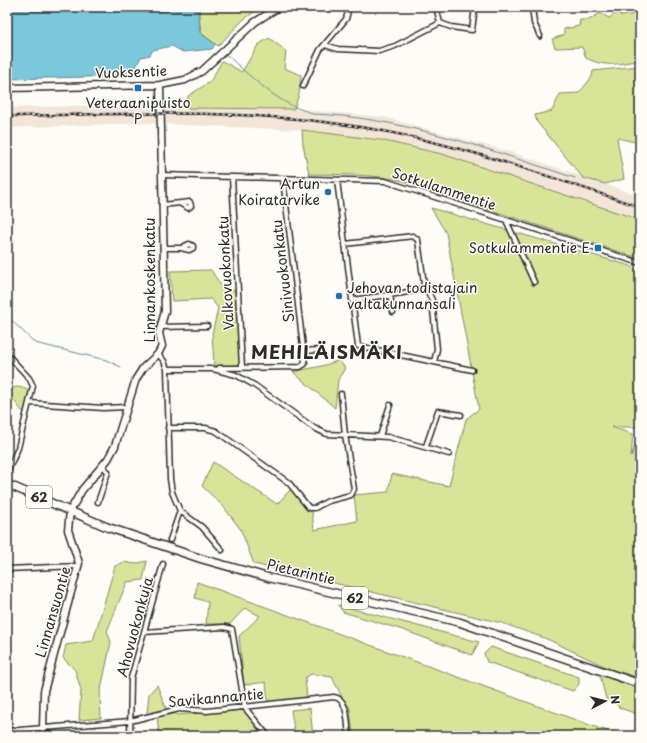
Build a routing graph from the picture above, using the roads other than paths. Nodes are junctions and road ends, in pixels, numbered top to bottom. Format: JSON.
{"nodes":[{"id":1,"x":279,"y":7,"type":"edge"},
{"id":2,"x":349,"y":7,"type":"edge"},
{"id":3,"x":436,"y":7,"type":"edge"},
{"id":4,"x":476,"y":7,"type":"edge"},
{"id":5,"x":532,"y":7,"type":"edge"},
{"id":6,"x":440,"y":23,"type":"junction"},
{"id":7,"x":540,"y":36,"type":"dead end"},
{"id":8,"x":325,"y":45,"type":"junction"},
{"id":9,"x":160,"y":85,"type":"junction"},
{"id":10,"x":303,"y":86,"type":"dead end"},
{"id":11,"x":7,"y":88,"type":"edge"},
{"id":12,"x":162,"y":175,"type":"junction"},
{"id":13,"x":232,"y":177,"type":"junction"},
{"id":14,"x":283,"y":179,"type":"junction"},
{"id":15,"x":337,"y":180,"type":"junction"},
{"id":16,"x":181,"y":204,"type":"dead end"},
{"id":17,"x":162,"y":205,"type":"junction"},
{"id":18,"x":506,"y":220,"type":"junction"},
{"id":19,"x":345,"y":244,"type":"junction"},
{"id":20,"x":163,"y":248,"type":"junction"},
{"id":21,"x":181,"y":248,"type":"dead end"},
{"id":22,"x":640,"y":263,"type":"edge"},
{"id":23,"x":534,"y":282,"type":"dead end"},
{"id":24,"x":425,"y":288,"type":"junction"},
{"id":25,"x":390,"y":295,"type":"junction"},
{"id":26,"x":352,"y":300,"type":"junction"},
{"id":27,"x":393,"y":312,"type":"dead end"},
{"id":28,"x":207,"y":326,"type":"dead end"},
{"id":29,"x":160,"y":327,"type":"junction"},
{"id":30,"x":320,"y":350,"type":"dead end"},
{"id":31,"x":304,"y":351,"type":"junction"},
{"id":32,"x":7,"y":354,"type":"edge"},
{"id":33,"x":158,"y":354,"type":"junction"},
{"id":34,"x":434,"y":362,"type":"junction"},
{"id":35,"x":242,"y":367,"type":"junction"},
{"id":36,"x":167,"y":369,"type":"junction"},
{"id":37,"x":213,"y":369,"type":"junction"},
{"id":38,"x":472,"y":370,"type":"dead end"},
{"id":39,"x":341,"y":394,"type":"dead end"},
{"id":40,"x":30,"y":403,"type":"junction"},
{"id":41,"x":390,"y":405,"type":"dead end"},
{"id":42,"x":127,"y":407,"type":"junction"},
{"id":43,"x":461,"y":415,"type":"dead end"},
{"id":44,"x":168,"y":428,"type":"junction"},
{"id":45,"x":345,"y":435,"type":"junction"},
{"id":46,"x":380,"y":436,"type":"junction"},
{"id":47,"x":426,"y":446,"type":"junction"},
{"id":48,"x":449,"y":454,"type":"dead end"},
{"id":49,"x":103,"y":466,"type":"junction"},
{"id":50,"x":7,"y":473,"type":"edge"},
{"id":51,"x":7,"y":484,"type":"edge"},
{"id":52,"x":98,"y":502,"type":"dead end"},
{"id":53,"x":70,"y":511,"type":"junction"},
{"id":54,"x":180,"y":512,"type":"junction"},
{"id":55,"x":170,"y":540,"type":"dead end"},
{"id":56,"x":222,"y":550,"type":"dead end"},
{"id":57,"x":163,"y":564,"type":"dead end"},
{"id":58,"x":78,"y":566,"type":"junction"},
{"id":59,"x":7,"y":569,"type":"edge"},
{"id":60,"x":144,"y":632,"type":"junction"},
{"id":61,"x":640,"y":684,"type":"edge"},
{"id":62,"x":245,"y":708,"type":"junction"},
{"id":63,"x":130,"y":720,"type":"junction"},
{"id":64,"x":43,"y":728,"type":"junction"},
{"id":65,"x":7,"y":731,"type":"edge"},
{"id":66,"x":43,"y":736,"type":"edge"},
{"id":67,"x":130,"y":736,"type":"edge"},
{"id":68,"x":268,"y":736,"type":"edge"},
{"id":69,"x":349,"y":736,"type":"edge"}],
"edges":[{"from":1,"to":9,"type":"street","name":"Vuoksentie"},
{"from":2,"to":8,"type":"street"},
{"from":3,"to":6,"type":"street"},
{"from":4,"to":6,"type":"street"},
{"from":5,"to":7,"type":"street"},
{"from":6,"to":8,"type":"street"},
{"from":8,"to":10,"type":"street"},
{"from":9,"to":11,"type":"street","name":"Vuoksentie"},
{"from":9,"to":12,"type":"street","name":"Linnankoskenkatu"},
{"from":12,"to":13,"type":"street","name":"Sotkulammentie"},
{"from":12,"to":17,"type":"street","name":"Linnankoskenkatu"},
{"from":13,"to":14,"type":"street","name":"Sotkulammentie"},
{"from":13,"to":35,"type":"street","name":"Valkovuokonkatu"},
{"from":14,"to":15,"type":"street","name":"Sotkulammentie"},
{"from":14,"to":31,"type":"street","name":"Sinivuokonkatu"},
{"from":15,"to":18,"type":"street","name":"Sotkulammentie"},
{"from":15,"to":19,"type":"street"},
{"from":16,"to":17,"type":"street"},
{"from":17,"to":20,"type":"street","name":"Linnankoskenkatu"},
{"from":18,"to":22,"type":"street","name":"Sotkulammentie"},
{"from":18,"to":23,"type":"street"},
{"from":19,"to":24,"type":"street"},
{"from":19,"to":26,"type":"street"},
{"from":20,"to":21,"type":"street"},
{"from":20,"to":29,"type":"street","name":"Linnankoskenkatu"},
{"from":24,"to":25,"type":"street"},
{"from":24,"to":34,"type":"street"},
{"from":25,"to":26,"type":"street"},
{"from":25,"to":27,"type":"street"},
{"from":26,"to":34,"type":"street"},
{"from":28,"to":29,"type":"street"},
{"from":29,"to":33,"type":"street","name":"Linnankoskenkatu"},
{"from":30,"to":31,"type":"street"},
{"from":31,"to":35,"type":"street","name":"Sinivuokonkatu"},
{"from":32,"to":40,"type":"street"},
{"from":33,"to":36,"type":"street","name":"Linnankoskenkatu"},
{"from":33,"to":42,"type":"street","name":"Linnansuontie"},
{"from":34,"to":38,"type":"street"},
{"from":35,"to":37,"type":"street"},
{"from":36,"to":37,"type":"street"},
{"from":36,"to":44,"type":"street","name":"Linnankoskenkatu"},
{"from":37,"to":45,"type":"street"},
{"from":39,"to":45,"type":"street"},
{"from":40,"to":42,"type":"street"},
{"from":40,"to":50,"type":"street"},
{"from":41,"to":46,"type":"street"},
{"from":42,"to":49,"type":"street","name":"Linnansuontie"},
{"from":43,"to":47,"type":"street"},
{"from":44,"to":45,"type":"street"},
{"from":44,"to":54,"type":"street","name":"Linnankoskenkatu"},
{"from":45,"to":46,"type":"street"},
{"from":46,"to":47,"type":"street"},
{"from":47,"to":48,"type":"street"},
{"from":49,"to":52,"type":"street"},
{"from":49,"to":53,"type":"street","name":"Linnansuontie"},
{"from":51,"to":53,"type":"main road","name":"Pietarintie","number":"62"},
{"from":53,"to":58,"type":"street","name":"Linnansuontie"},
{"from":53,"to":61,"type":"main road","name":"Pietarintie","number":"62"},
{"from":54,"to":55,"type":"street"},
{"from":54,"to":56,"type":"street"},
{"from":57,"to":60,"type":"street","name":"Ahovuokonkuja"},
{"from":58,"to":59,"type":"street"},
{"from":58,"to":64,"type":"street","name":"Linnansuontie"},
{"from":60,"to":62,"type":"street"},
{"from":60,"to":63,"type":"street","name":"Ahovuokonkuja"},
{"from":62,"to":63,"type":"street","name":"Savikannantie"},
{"from":62,"to":68,"type":"street"},
{"from":62,"to":69,"type":"street","name":"Savikannantie"},
{"from":63,"to":64,"type":"street","name":"Savikannantie"},
{"from":63,"to":67,"type":"street","name":"Ahovuokonkuja"},
{"from":64,"to":65,"type":"street","name":"Savikannantie"},
{"from":64,"to":66,"type":"street","name":"Linnansuontie"}]}
